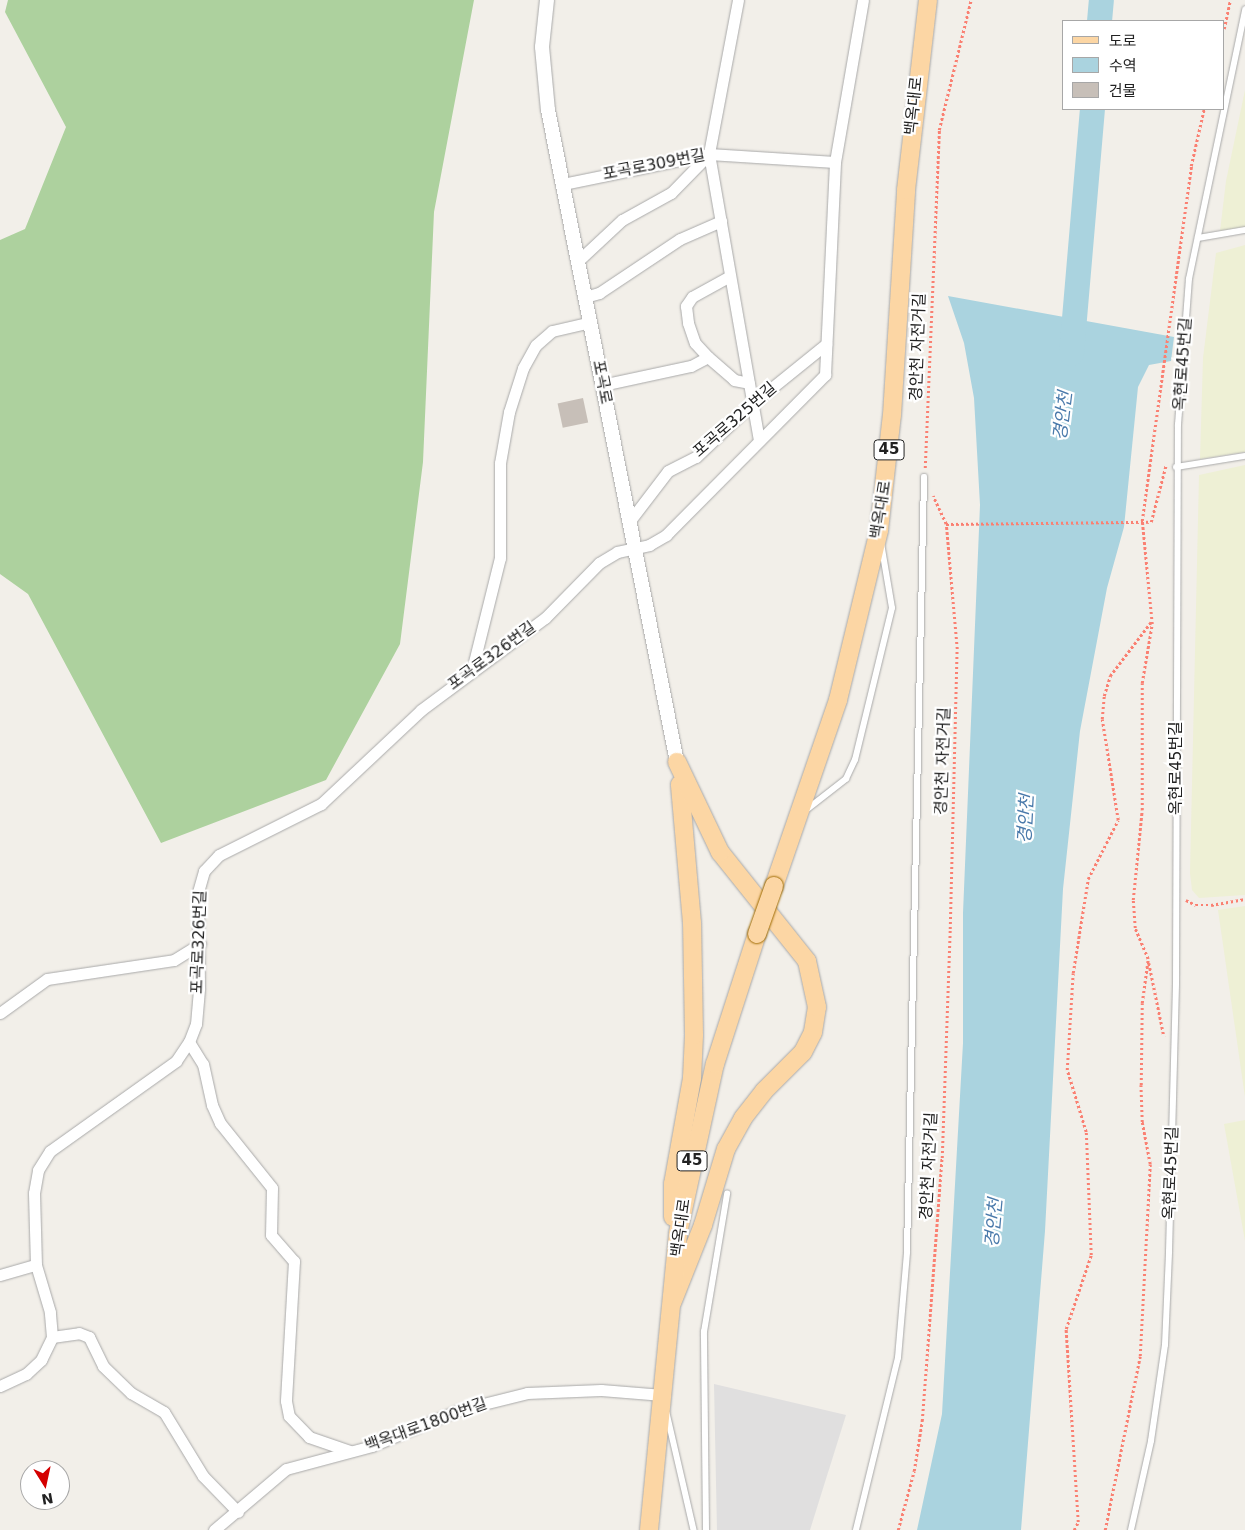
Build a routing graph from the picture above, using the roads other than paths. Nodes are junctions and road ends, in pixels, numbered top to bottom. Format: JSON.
{"nodes":[{"id":1,"x":547,"y":0,"type":"edge"},
{"id":2,"x":738,"y":0,"type":"edge"},
{"id":3,"x":863,"y":0,"type":"edge"},
{"id":4,"x":928,"y":0,"type":"edge"},
{"id":5,"x":1245,"y":10,"type":"edge"},
{"id":6,"x":1225,"y":107,"type":"edge"},
{"id":7,"x":1224,"y":110,"type":"edge"},
{"id":8,"x":709,"y":154,"type":"junction"},
{"id":9,"x":835,"y":162,"type":"junction"},
{"id":10,"x":563,"y":184,"type":"junction"},
{"id":11,"x":721,"y":221,"type":"junction"},
{"id":12,"x":1245,"y":230,"type":"edge"},
{"id":13,"x":1198,"y":238,"type":"junction"},
{"id":14,"x":578,"y":261,"type":"junction"},
{"id":15,"x":730,"y":276,"type":"junction"},
{"id":16,"x":585,"y":297,"type":"junction"},
{"id":17,"x":590,"y":322,"type":"junction"},
{"id":18,"x":826,"y":344,"type":"junction"},
{"id":19,"x":708,"y":357,"type":"junction"},
{"id":20,"x":750,"y":383,"type":"junction"},
{"id":21,"x":602,"y":385,"type":"junction"},
{"id":22,"x":753,"y":403,"type":"junction"},
{"id":23,"x":759,"y":441,"type":"junction"},
{"id":24,"x":1245,"y":456,"type":"edge"},
{"id":25,"x":1176,"y":467,"type":"junction"},
{"id":26,"x":924,"y":477,"type":"road end"},
{"id":27,"x":629,"y":522,"type":"junction"},
{"id":28,"x":879,"y":530,"type":"junction"},
{"id":29,"x":634,"y":548,"type":"junction"},
{"id":30,"x":472,"y":670,"type":"junction"},
{"id":31,"x":677,"y":762,"type":"junction"},
{"id":32,"x":800,"y":816,"type":"junction"},
{"id":33,"x":200,"y":944,"type":"junction"},
{"id":34,"x":0,"y":1014,"type":"edge"},
{"id":35,"x":189,"y":1042,"type":"junction"},
{"id":36,"x":728,"y":1194,"type":"dead end"},
{"id":37,"x":36,"y":1265,"type":"junction"},
{"id":38,"x":0,"y":1275,"type":"edge"},
{"id":39,"x":672,"y":1303,"type":"junction"},
{"id":40,"x":52,"y":1337,"type":"junction"},
{"id":41,"x":0,"y":1386,"type":"edge"},
{"id":42,"x":663,"y":1395,"type":"junction"},
{"id":43,"x":352,"y":1451,"type":"junction"},
{"id":44,"x":238,"y":1512,"type":"junction"},
{"id":45,"x":214,"y":1530,"type":"edge"},
{"id":46,"x":649,"y":1530,"type":"edge"},
{"id":47,"x":694,"y":1530,"type":"edge"},
{"id":48,"x":706,"y":1530,"type":"edge"},
{"id":49,"x":856,"y":1530,"type":"edge"},
{"id":50,"x":1131,"y":1530,"type":"edge"}],
"edges":[{"from":1,"to":10,"type":"street","name":"포곡로"},
{"from":2,"to":8,"type":"street"},
{"from":3,"to":9,"type":"street","name":"포곡로326번길"},
{"from":4,"to":28,"type":"main road","name":"백옥대로","number":"45"},
{"from":5,"to":6,"type":"lane","name":"옥현로45번길"},
{"from":7,"to":13,"type":"lane","name":"옥현로45번길"},
{"from":8,"to":9,"type":"street","name":"포곡로309번길"},
{"from":8,"to":10,"type":"street","name":"포곡로309번길"},
{"from":8,"to":11,"type":"street"},
{"from":8,"to":14,"type":"street"},
{"from":9,"to":18,"type":"street","name":"포곡로326번길"},
{"from":10,"to":14,"type":"street","name":"포곡로"},
{"from":11,"to":15,"type":"street"},
{"from":11,"to":16,"type":"street"},
{"from":12,"to":13,"type":"lane"},
{"from":13,"to":25,"type":"lane","name":"옥현로45번길"},
{"from":14,"to":16,"type":"street","name":"포곡로"},
{"from":15,"to":19,"type":"street"},
{"from":15,"to":20,"type":"street"},
{"from":16,"to":17,"type":"street","name":"포곡로"},
{"from":17,"to":21,"type":"street","name":"포곡로"},
{"from":17,"to":30,"type":"street"},
{"from":18,"to":22,"type":"street","name":"포곡로325번길"},
{"from":18,"to":23,"type":"street","name":"포곡로326번길"},
{"from":19,"to":20,"type":"street"},
{"from":19,"to":21,"type":"street"},
{"from":20,"to":22,"type":"street"},
{"from":21,"to":27,"type":"street","name":"포곡로"},
{"from":22,"to":23,"type":"street"},
{"from":22,"to":27,"type":"street","name":"포곡로325번길"},
{"from":23,"to":29,"type":"street","name":"포곡로326번길"},
{"from":24,"to":25,"type":"lane"},
{"from":25,"to":50,"type":"lane","name":"옥현로45번길"},
{"from":26,"to":49,"type":"lane"},
{"from":27,"to":29,"type":"street","name":"포곡로"},
{"from":28,"to":32,"type":"main road","name":"백옥대로","number":"45"},
{"from":28,"to":32,"type":"lane"},
{"from":29,"to":30,"type":"street","name":"포곡로326번길"},
{"from":29,"to":31,"type":"street","name":"포곡로"},
{"from":30,"to":33,"type":"street","name":"포곡로326번길"},
{"from":31,"to":39,"type":"main road"},
{"from":31,"to":39,"type":"main road"},
{"from":32,"to":39,"type":"main road","name":"백옥대로","number":"45","bridge":true},
{"from":33,"to":34,"type":"street"},
{"from":33,"to":35,"type":"street","name":"포곡로326번길"},
{"from":35,"to":37,"type":"street","name":"포곡로326번길"},
{"from":35,"to":43,"type":"street"},
{"from":36,"to":48,"type":"lane"},
{"from":37,"to":38,"type":"street"},
{"from":37,"to":40,"type":"street"},
{"from":39,"to":42,"type":"main road","name":"백옥대로","number":"45"},
{"from":40,"to":41,"type":"street"},
{"from":40,"to":44,"type":"street"},
{"from":42,"to":43,"type":"street","name":"백옥대로1800번길"},
{"from":42,"to":46,"type":"main road","name":"백옥대로","number":"45"},
{"from":42,"to":47,"type":"lane"},
{"from":43,"to":44,"type":"street","name":"백옥대로1800번길"},
{"from":44,"to":45,"type":"street","name":"백옥대로1800번길"}]}
